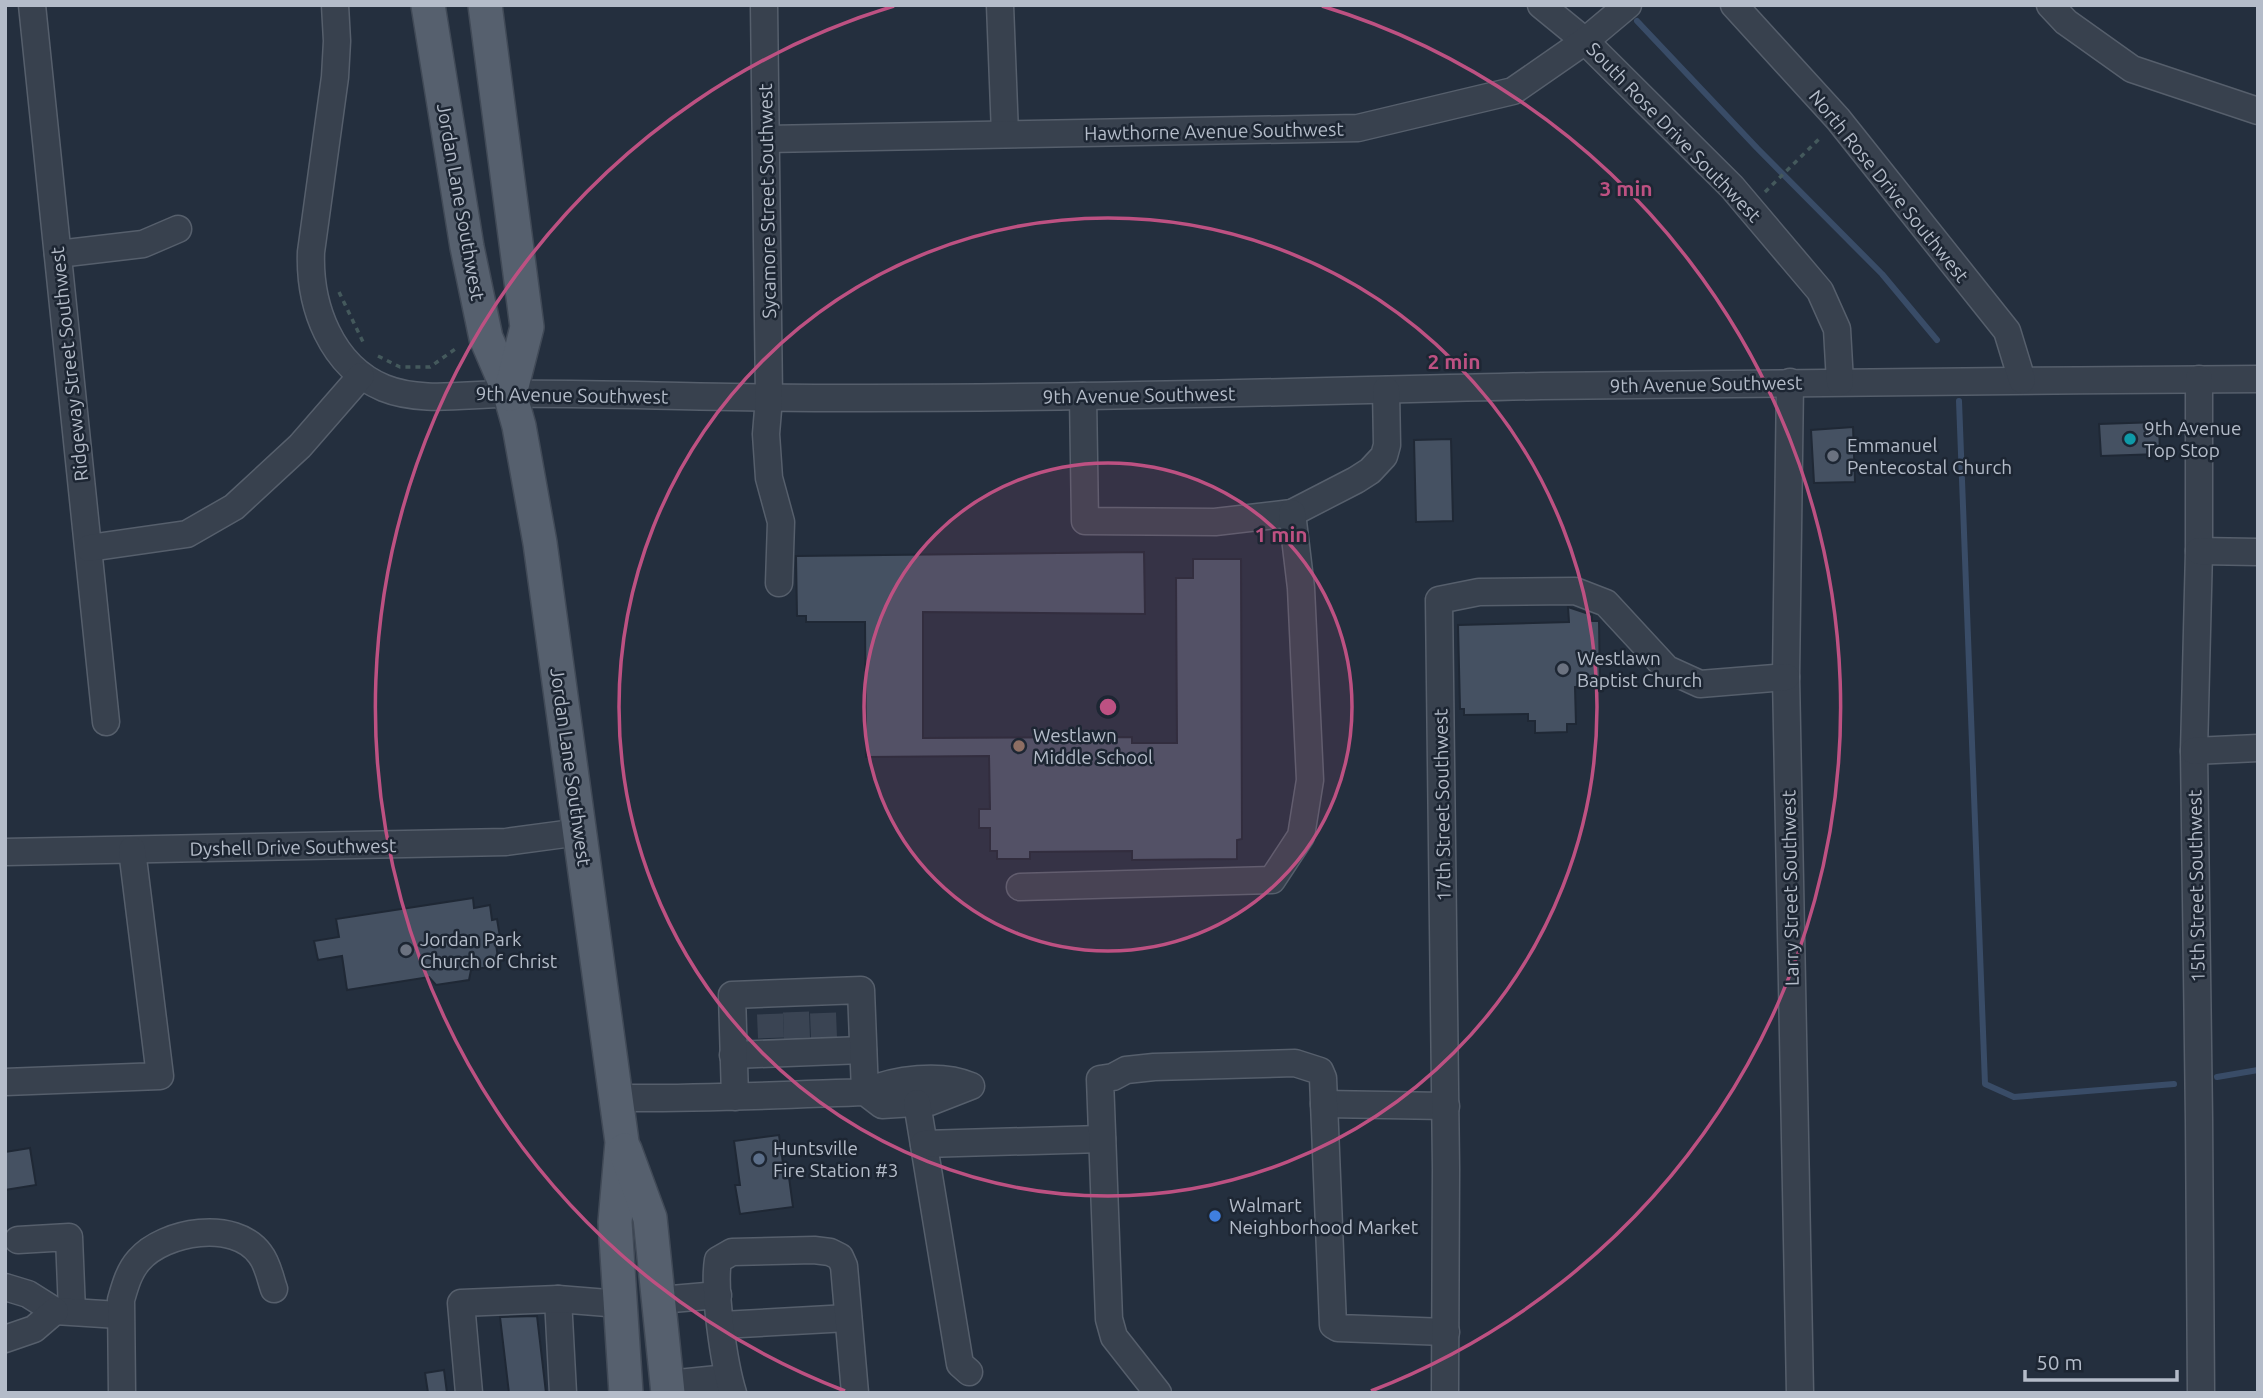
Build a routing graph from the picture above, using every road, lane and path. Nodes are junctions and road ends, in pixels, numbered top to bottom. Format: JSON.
{"nodes":[{"id":1,"x":32,"y":5,"type":"edge"},
{"id":2,"x":335,"y":5,"type":"edge"},
{"id":3,"x":428,"y":5,"type":"edge"},
{"id":4,"x":485,"y":5,"type":"edge"},
{"id":5,"x":503,"y":5,"type":"edge"},
{"id":6,"x":764,"y":5,"type":"edge"},
{"id":7,"x":1000,"y":5,"type":"edge"},
{"id":8,"x":1541,"y":5,"type":"edge"},
{"id":9,"x":1628,"y":5,"type":"edge"},
{"id":10,"x":1734,"y":5,"type":"edge"},
{"id":11,"x":2061,"y":11,"type":"edge"},
{"id":12,"x":1585,"y":41,"type":"junction"},
{"id":13,"x":2258,"y":111,"type":"edge"},
{"id":14,"x":1838,"y":119,"type":"junction"},
{"id":15,"x":1005,"y":134,"type":"junction"},
{"id":16,"x":767,"y":139,"type":"junction"},
{"id":17,"x":1775,"y":183,"type":"dead end"},
{"id":18,"x":514,"y":226,"type":"junction"},
{"id":19,"x":178,"y":229,"type":"dead end"},
{"id":20,"x":58,"y":254,"type":"junction"},
{"id":21,"x":336,"y":285,"type":"dead end"},
{"id":22,"x":458,"y":347,"type":"dead end"},
{"id":23,"x":361,"y":376,"type":"junction"},
{"id":24,"x":2199,"y":379,"type":"junction"},
{"id":25,"x":2258,"y":379,"type":"edge"},
{"id":26,"x":2021,"y":380,"type":"junction"},
{"id":27,"x":1790,"y":382,"type":"junction"},
{"id":28,"x":1840,"y":382,"type":"junction"},
{"id":29,"x":1386,"y":390,"type":"junction"},
{"id":30,"x":510,"y":394,"type":"junction"},
{"id":31,"x":1083,"y":396,"type":"junction"},
{"id":32,"x":769,"y":398,"type":"junction"},
{"id":33,"x":1292,"y":513,"type":"junction"},
{"id":34,"x":89,"y":548,"type":"junction"},
{"id":35,"x":2199,"y":551,"type":"junction"},
{"id":36,"x":2258,"y":552,"type":"edge"},
{"id":37,"x":779,"y":583,"type":"dead end"},
{"id":38,"x":1786,"y":677,"type":"junction"},
{"id":39,"x":106,"y":722,"type":"dead end"},
{"id":40,"x":2258,"y":748,"type":"edge"},
{"id":41,"x":2193,"y":751,"type":"junction"},
{"id":42,"x":580,"y":832,"type":"junction"},
{"id":43,"x":132,"y":850,"type":"junction"},
{"id":44,"x":5,"y":852,"type":"edge"},
{"id":45,"x":1020,"y":887,"type":"dead end"},
{"id":46,"x":823,"y":1023,"type":"junction"},
{"id":47,"x":784,"y":1024,"type":"junction"},
{"id":48,"x":863,"y":1050,"type":"junction"},
{"id":49,"x":733,"y":1055,"type":"junction"},
{"id":50,"x":5,"y":1082,"type":"edge"},
{"id":51,"x":865,"y":1092,"type":"junction"},
{"id":52,"x":735,"y":1097,"type":"junction"},
{"id":53,"x":616,"y":1098,"type":"junction"},
{"id":54,"x":917,"y":1103,"type":"junction"},
{"id":55,"x":1324,"y":1104,"type":"junction"},
{"id":56,"x":1446,"y":1106,"type":"junction"},
{"id":57,"x":1102,"y":1139,"type":"junction"},
{"id":58,"x":622,"y":1142,"type":"junction"},
{"id":59,"x":924,"y":1144,"type":"junction"},
{"id":60,"x":18,"y":1240,"type":"dead end"},
{"id":61,"x":5,"y":1287,"type":"edge"},
{"id":62,"x":274,"y":1289,"type":"dead end"},
{"id":63,"x":718,"y":1295,"type":"junction"},
{"id":64,"x":558,"y":1299,"type":"junction"},
{"id":65,"x":660,"y":1300,"type":"junction"},
{"id":66,"x":620,"y":1304,"type":"junction"},
{"id":67,"x":63,"y":1311,"type":"junction"},
{"id":68,"x":119,"y":1315,"type":"junction"},
{"id":69,"x":848,"y":1318,"type":"junction"},
{"id":70,"x":722,"y":1325,"type":"junction"},
{"id":71,"x":1446,"y":1332,"type":"junction"},
{"id":72,"x":5,"y":1339,"type":"edge"},
{"id":73,"x":969,"y":1372,"type":"dead end"},
{"id":74,"x":731,"y":1386,"type":"edge"},
{"id":75,"x":668,"y":1389,"type":"edge"},
{"id":76,"x":122,"y":1393,"type":"edge"},
{"id":77,"x":469,"y":1393,"type":"edge"},
{"id":78,"x":563,"y":1393,"type":"edge"},
{"id":79,"x":626,"y":1393,"type":"edge"},
{"id":80,"x":855,"y":1393,"type":"edge"},
{"id":81,"x":1158,"y":1393,"type":"edge"},
{"id":82,"x":1445,"y":1393,"type":"edge"},
{"id":83,"x":1800,"y":1393,"type":"edge"},
{"id":84,"x":2201,"y":1393,"type":"edge"}],
"edges":[{"from":1,"to":20,"type":"street","name":"Ridgeway Street Southwest"},
{"from":2,"to":23,"type":"street"},
{"from":3,"to":30,"type":"main road","name":"Jordan Lane Southwest"},
{"from":4,"to":18,"type":"main road","name":"Jordan Lane Southwest"},
{"from":5,"to":18,"type":"main road"},
{"from":6,"to":16,"type":"street","name":"Sycamore Street Southwest"},
{"from":7,"to":15,"type":"street"},
{"from":8,"to":12,"type":"street","name":"South Rose Drive Southwest"},
{"from":9,"to":12,"type":"street","name":"Hawthorne Avenue Southwest"},
{"from":10,"to":14,"type":"street","name":"North Rose Drive Southwest"},
{"from":11,"to":13,"type":"street"},
{"from":12,"to":15,"type":"street","name":"Hawthorne Avenue Southwest"},
{"from":12,"to":28,"type":"street","name":"South Rose Drive Southwest"},
{"from":14,"to":17,"type":"path"},
{"from":14,"to":26,"type":"street","name":"North Rose Drive Southwest"},
{"from":15,"to":16,"type":"street","name":"Hawthorne Avenue Southwest"},
{"from":16,"to":32,"type":"street","name":"Sycamore Street Southwest"},
{"from":18,"to":30,"type":"main road","name":"Jordan Lane Southwest"},
{"from":19,"to":20,"type":"street"},
{"from":20,"to":34,"type":"street","name":"Ridgeway Street Southwest"},
{"from":21,"to":22,"type":"path"},
{"from":23,"to":30,"type":"street","name":"9th Avenue Southwest"},
{"from":23,"to":34,"type":"street"},
{"from":24,"to":25,"type":"street","name":"9th Avenue Southwest"},
{"from":24,"to":26,"type":"street","name":"9th Avenue Southwest"},
{"from":24,"to":35,"type":"street","name":"15th Street Southwest"},
{"from":26,"to":28,"type":"street","name":"9th Avenue Southwest"},
{"from":27,"to":28,"type":"street","name":"9th Avenue Southwest"},
{"from":27,"to":29,"type":"street","name":"9th Avenue Southwest"},
{"from":27,"to":38,"type":"street","name":"Larry Street Southwest"},
{"from":29,"to":31,"type":"street","name":"9th Avenue Southwest"},
{"from":29,"to":33,"type":"street"},
{"from":30,"to":32,"type":"street","name":"9th Avenue Southwest"},
{"from":30,"to":42,"type":"main road","name":"Jordan Lane Southwest"},
{"from":31,"to":32,"type":"street","name":"9th Avenue Southwest"},
{"from":31,"to":33,"type":"street"},
{"from":32,"to":37,"type":"street","name":"Sycamore Street Southwest"},
{"from":33,"to":45,"type":"street"},
{"from":34,"to":39,"type":"street","name":"Ridgeway Street Southwest"},
{"from":35,"to":36,"type":"street"},
{"from":35,"to":41,"type":"street","name":"15th Street Southwest"},
{"from":38,"to":56,"type":"street","name":"17th Street Southwest"},
{"from":38,"to":83,"type":"street","name":"Larry Street Southwest"},
{"from":40,"to":41,"type":"street"},
{"from":41,"to":84,"type":"street","name":"15th Street Southwest"},
{"from":42,"to":43,"type":"street","name":"Dyshell Drive Southwest"},
{"from":42,"to":53,"type":"main road","name":"Jordan Lane Southwest"},
{"from":43,"to":44,"type":"street","name":"Dyshell Drive Southwest"},
{"from":43,"to":50,"type":"street"},
{"from":46,"to":47,"type":"street"},
{"from":46,"to":47,"type":"street"},
{"from":46,"to":48,"type":"street"},
{"from":46,"to":48,"type":"street"},
{"from":47,"to":49,"type":"street"},
{"from":47,"to":49,"type":"street"},
{"from":48,"to":51,"type":"street"},
{"from":49,"to":52,"type":"street"},
{"from":51,"to":52,"type":"street"},
{"from":51,"to":54,"type":"street"},
{"from":51,"to":54,"type":"street"},
{"from":52,"to":53,"type":"street"},
{"from":53,"to":58,"type":"main road","name":"Jordan Lane Southwest"},
{"from":54,"to":59,"type":"street"},
{"from":55,"to":56,"type":"street"},
{"from":55,"to":57,"type":"street"},
{"from":55,"to":71,"type":"street"},
{"from":56,"to":71,"type":"street","name":"17th Street Southwest"},
{"from":57,"to":59,"type":"street"},
{"from":57,"to":81,"type":"street"},
{"from":58,"to":65,"type":"main road","name":"Jordan Lane Southwest"},
{"from":58,"to":66,"type":"main road","name":"Jordan Lane Southwest"},
{"from":59,"to":73,"type":"street"},
{"from":60,"to":67,"type":"street"},
{"from":61,"to":67,"type":"street"},
{"from":62,"to":68,"type":"street"},
{"from":63,"to":65,"type":"street"},
{"from":63,"to":69,"type":"street"},
{"from":63,"to":70,"type":"street"},
{"from":64,"to":66,"type":"street"},
{"from":64,"to":77,"type":"street"},
{"from":64,"to":78,"type":"street"},
{"from":65,"to":75,"type":"main road","name":"Jordan Lane Southwest"},
{"from":66,"to":79,"type":"main road","name":"Jordan Lane Southwest"},
{"from":67,"to":68,"type":"street"},
{"from":67,"to":72,"type":"street"},
{"from":68,"to":76,"type":"street"},
{"from":69,"to":70,"type":"street"},
{"from":69,"to":80,"type":"street"},
{"from":70,"to":74,"type":"street"},
{"from":71,"to":82,"type":"street","name":"17th Street Southwest"},
{"from":74,"to":75,"type":"street"}]}
